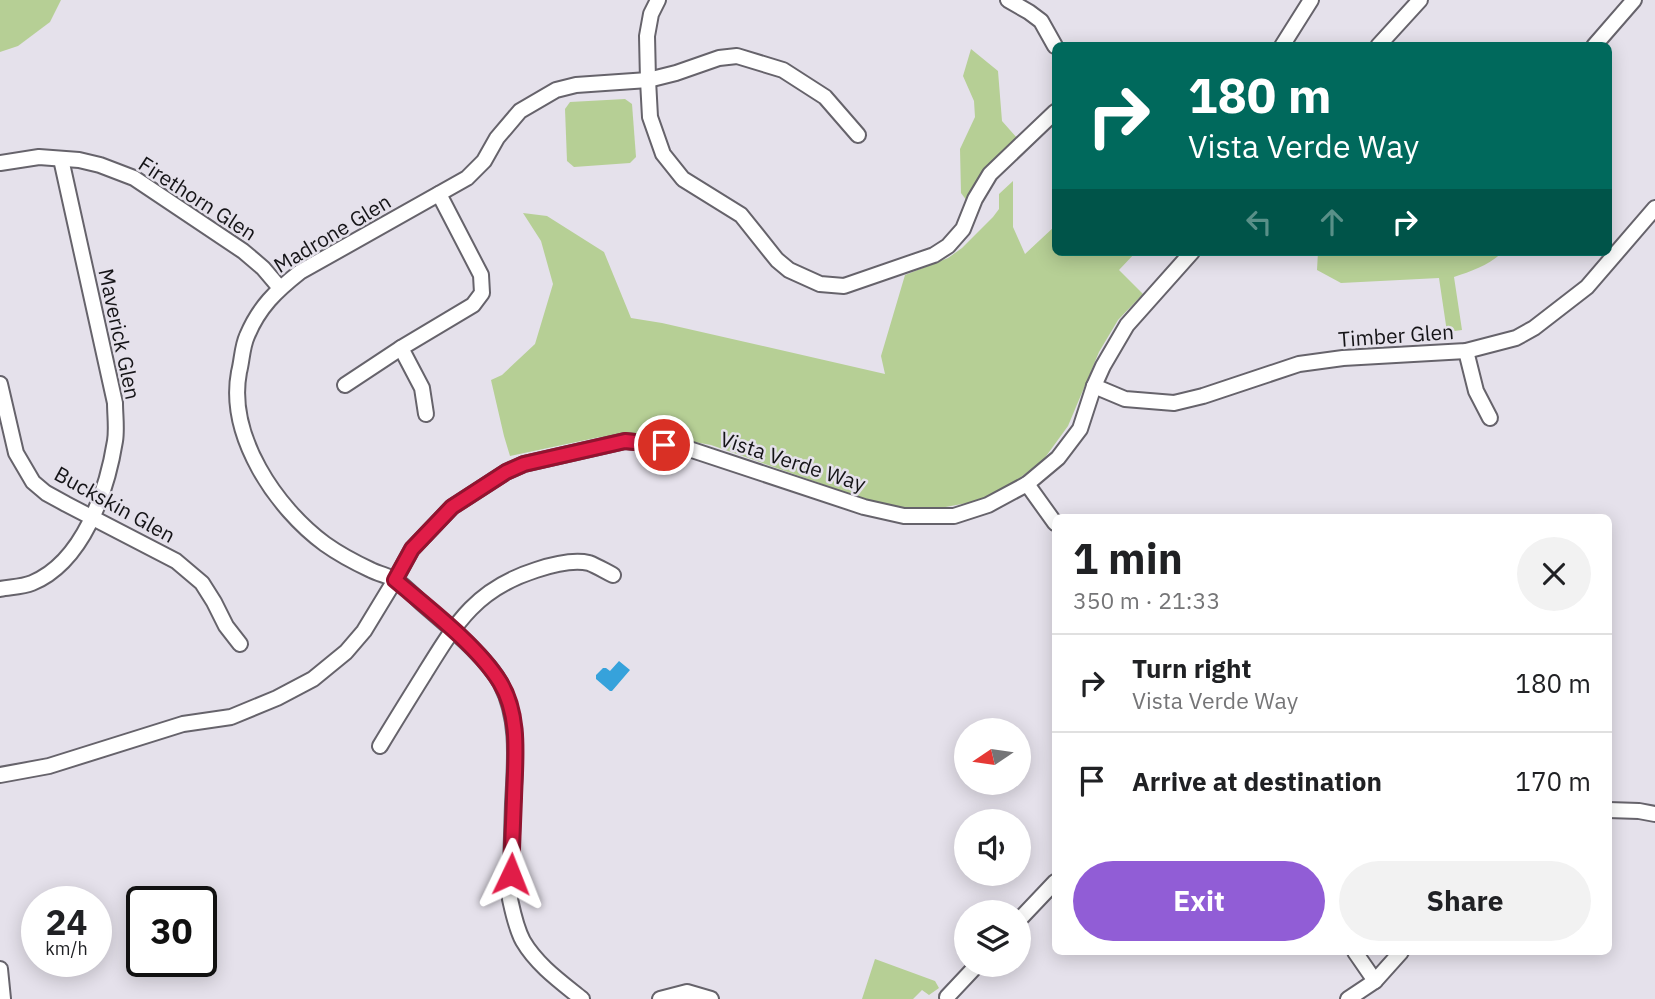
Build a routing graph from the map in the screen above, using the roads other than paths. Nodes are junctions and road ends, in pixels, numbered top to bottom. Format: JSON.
{"nodes":[{"id":1,"x":659,"y":0,"type":"edge"},
{"id":2,"x":1008,"y":0,"type":"edge"},
{"id":3,"x":1420,"y":0,"type":"edge"},
{"id":4,"x":1634,"y":0,"type":"edge"},
{"id":5,"x":1305,"y":2,"type":"edge"},
{"id":6,"x":1053,"y":42,"type":"edge"},
{"id":7,"x":1284,"y":42,"type":"edge"},
{"id":8,"x":1382,"y":42,"type":"edge"},
{"id":9,"x":1597,"y":42,"type":"edge"},
{"id":10,"x":648,"y":80,"type":"junction"},
{"id":11,"x":1052,"y":115,"type":"edge"},
{"id":12,"x":858,"y":135,"type":"dead end"},
{"id":13,"x":61,"y":159,"type":"junction"},
{"id":14,"x":0,"y":163,"type":"edge"},
{"id":15,"x":439,"y":194,"type":"junction"},
{"id":16,"x":1655,"y":208,"type":"edge"},
{"id":17,"x":1188,"y":256,"type":"edge"},
{"id":18,"x":280,"y":288,"type":"junction"},
{"id":19,"x":401,"y":348,"type":"junction"},
{"id":20,"x":1466,"y":351,"type":"junction"},
{"id":21,"x":0,"y":384,"type":"edge"},
{"id":22,"x":345,"y":385,"type":"dead end"},
{"id":23,"x":1094,"y":386,"type":"junction"},
{"id":24,"x":426,"y":414,"type":"dead end"},
{"id":25,"x":1490,"y":418,"type":"dead end"},
{"id":26,"x":1027,"y":484,"type":"junction"},
{"id":27,"x":93,"y":517,"type":"junction"},
{"id":28,"x":1052,"y":519,"type":"edge"},
{"id":29,"x":613,"y":575,"type":"dead end"},
{"id":30,"x":395,"y":580,"type":"junction"},
{"id":31,"x":0,"y":589,"type":"edge"},
{"id":32,"x":452,"y":629,"type":"junction"},
{"id":33,"x":240,"y":644,"type":"dead end"},
{"id":34,"x":380,"y":746,"type":"dead end"},
{"id":35,"x":0,"y":775,"type":"edge"},
{"id":36,"x":1612,"y":810,"type":"edge"},
{"id":37,"x":1655,"y":814,"type":"edge"},
{"id":38,"x":1052,"y":885,"type":"edge"},
{"id":39,"x":1031,"y":907,"type":"edge"},
{"id":40,"x":1357,"y":955,"type":"edge"},
{"id":41,"x":1398,"y":955,"type":"edge"},
{"id":42,"x":0,"y":969,"type":"edge"},
{"id":43,"x":966,"y":977,"type":"edge"},
{"id":44,"x":1375,"y":981,"type":"junction"},
{"id":45,"x":947,"y":997,"type":"edge"},
{"id":46,"x":3,"y":999,"type":"edge"},
{"id":47,"x":582,"y":999,"type":"edge"},
{"id":48,"x":660,"y":999,"type":"edge"},
{"id":49,"x":711,"y":999,"type":"edge"},
{"id":50,"x":1349,"y":999,"type":"edge"}],
"edges":[{"from":1,"to":10,"type":"street"},
{"from":2,"to":6,"type":"street"},
{"from":3,"to":8,"type":"street"},
{"from":4,"to":9,"type":"street"},
{"from":5,"to":7,"type":"street"},
{"from":10,"to":11,"type":"street"},
{"from":10,"to":12,"type":"street","name":"Madrone Glen"},
{"from":10,"to":15,"type":"street","name":"Madrone Glen"},
{"from":13,"to":14,"type":"street","name":"Firethorn Glen"},
{"from":13,"to":18,"type":"street","name":"Firethorn Glen"},
{"from":13,"to":27,"type":"street","name":"Maverick Glen"},
{"from":15,"to":18,"type":"street","name":"Madrone Glen"},
{"from":15,"to":19,"type":"street"},
{"from":16,"to":20,"type":"street","name":"Timber Glen"},
{"from":17,"to":23,"type":"street","name":"Vista Verde Way"},
{"from":18,"to":30,"type":"street","name":"Madrone Glen"},
{"from":19,"to":22,"type":"street"},
{"from":19,"to":24,"type":"street"},
{"from":20,"to":23,"type":"street","name":"Timber Glen"},
{"from":20,"to":25,"type":"street"},
{"from":21,"to":27,"type":"street","name":"Buckskin Glen"},
{"from":23,"to":26,"type":"street","name":"Vista Verde Way"},
{"from":26,"to":28,"type":"street"},
{"from":26,"to":30,"type":"street","name":"Vista Verde Way"},
{"from":27,"to":31,"type":"street"},
{"from":27,"to":33,"type":"street","name":"Buckskin Glen"},
{"from":29,"to":32,"type":"street"},
{"from":30,"to":32,"type":"street","name":"Madrone Glen"},
{"from":30,"to":35,"type":"street","name":"Vista Verde Way"},
{"from":32,"to":34,"type":"street"},
{"from":32,"to":47,"type":"street","name":"Madrone Glen"},
{"from":36,"to":37,"type":"street"},
{"from":38,"to":39,"type":"street"},
{"from":40,"to":44,"type":"street"},
{"from":41,"to":44,"type":"street"},
{"from":42,"to":46,"type":"street"},
{"from":43,"to":45,"type":"street"},
{"from":44,"to":50,"type":"street"},
{"from":48,"to":49,"type":"street"}]}
